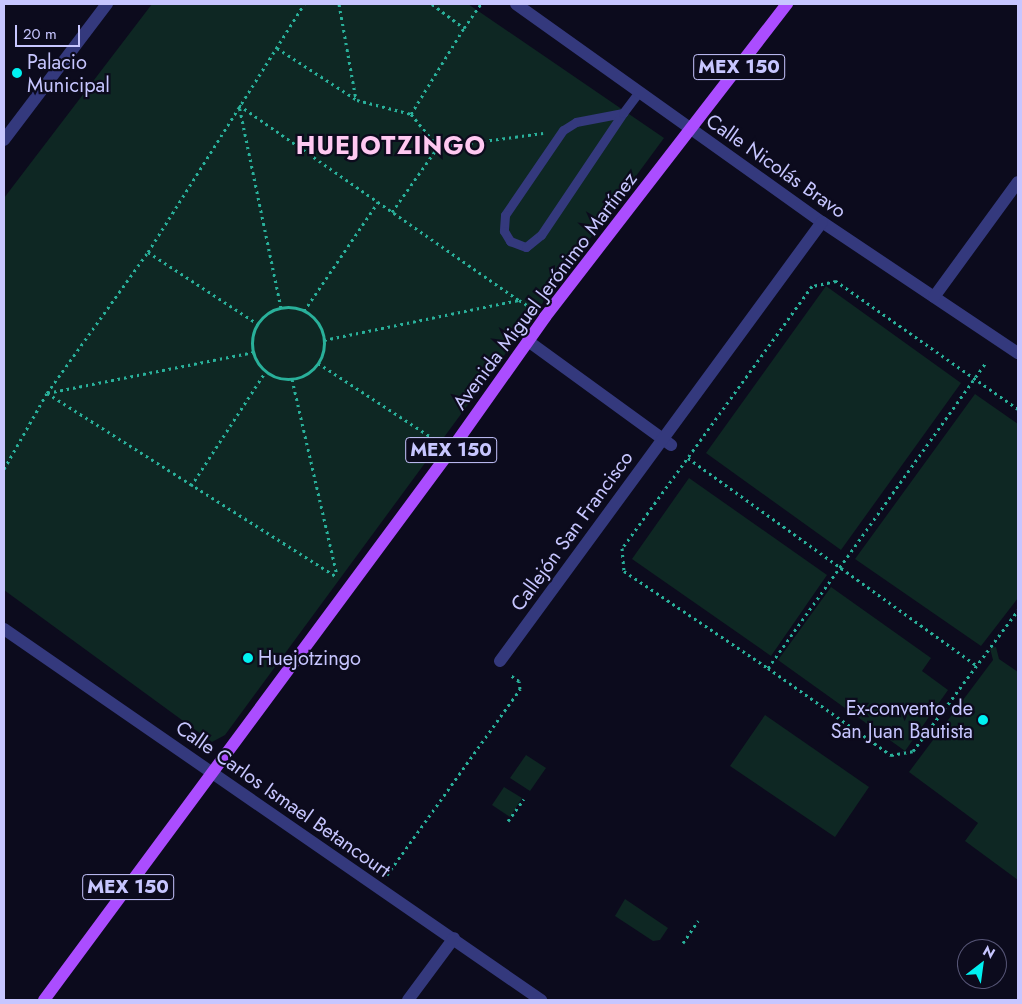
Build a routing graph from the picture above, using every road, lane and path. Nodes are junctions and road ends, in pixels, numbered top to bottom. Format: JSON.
{"nodes":[{"id":1,"x":107,"y":4,"type":"edge"},
{"id":2,"x":304,"y":4,"type":"edge"},
{"id":3,"x":339,"y":4,"type":"edge"},
{"id":4,"x":432,"y":4,"type":"edge"},
{"id":5,"x":481,"y":4,"type":"edge"},
{"id":6,"x":516,"y":4,"type":"edge"},
{"id":7,"x":787,"y":4,"type":"edge"},
{"id":8,"x":464,"y":28,"type":"junction"},
{"id":9,"x":277,"y":48,"type":"junction"},
{"id":10,"x":638,"y":93,"type":"junction"},
{"id":11,"x":357,"y":100,"type":"junction"},
{"id":12,"x":240,"y":105,"type":"junction"},
{"id":13,"x":623,"y":113,"type":"junction"},
{"id":14,"x":411,"y":114,"type":"junction"},
{"id":15,"x":563,"y":130,"type":"junction"},
{"id":16,"x":691,"y":130,"type":"junction"},
{"id":17,"x":4,"y":140,"type":"edge"},
{"id":18,"x":438,"y":147,"type":"junction"},
{"id":19,"x":1018,"y":182,"type":"edge"},
{"id":20,"x":378,"y":202,"type":"junction"},
{"id":21,"x":392,"y":212,"type":"junction"},
{"id":22,"x":822,"y":222,"type":"junction"},
{"id":23,"x":148,"y":252,"type":"junction"},
{"id":24,"x":934,"y":297,"type":"junction"},
{"id":25,"x":520,"y":300,"type":"junction"},
{"id":26,"x":281,"y":308,"type":"junction"},
{"id":27,"x":304,"y":311,"type":"junction"},
{"id":28,"x":546,"y":317,"type":"junction"},
{"id":29,"x":258,"y":325,"type":"junction"},
{"id":30,"x":324,"y":340,"type":"junction"},
{"id":31,"x":528,"y":341,"type":"junction"},
{"id":32,"x":254,"y":352,"type":"junction"},
{"id":33,"x":1018,"y":353,"type":"edge"},
{"id":34,"x":986,"y":362,"type":"dead end"},
{"id":35,"x":318,"y":363,"type":"junction"},
{"id":36,"x":266,"y":371,"type":"junction"},
{"id":37,"x":292,"y":379,"type":"junction"},
{"id":38,"x":975,"y":380,"type":"junction"},
{"id":39,"x":47,"y":393,"type":"junction"},
{"id":40,"x":1018,"y":409,"type":"edge"},
{"id":41,"x":667,"y":442,"type":"junction"},
{"id":42,"x":451,"y":450,"type":"junction"},
{"id":43,"x":683,"y":455,"type":"dead end"},
{"id":44,"x":688,"y":459,"type":"junction"},
{"id":45,"x":4,"y":469,"type":"edge"},
{"id":46,"x":191,"y":486,"type":"junction"},
{"id":47,"x":840,"y":569,"type":"junction"},
{"id":48,"x":338,"y":578,"type":"junction"},
{"id":49,"x":351,"y":586,"type":"junction"},
{"id":50,"x":1018,"y":610,"type":"edge"},
{"id":51,"x":4,"y":629,"type":"edge"},
{"id":52,"x":500,"y":661,"type":"joint"},
{"id":53,"x":976,"y":665,"type":"junction"},
{"id":54,"x":768,"y":668,"type":"junction"},
{"id":55,"x":213,"y":773,"type":"junction"},
{"id":56,"x":524,"y":799,"type":"dead end"},
{"id":57,"x":508,"y":821,"type":"dead end"},
{"id":58,"x":397,"y":860,"type":"dead end"},
{"id":59,"x":698,"y":921,"type":"dead end"},
{"id":60,"x":454,"y":938,"type":"junction"},
{"id":61,"x":683,"y":943,"type":"dead end"},
{"id":62,"x":44,"y":1000,"type":"edge"},
{"id":63,"x":408,"y":1000,"type":"edge"},
{"id":64,"x":541,"y":1000,"type":"edge"}],
"edges":[{"from":1,"to":17,"type":"street"},
{"from":2,"to":9,"type":"path"},
{"from":3,"to":11,"type":"path"},
{"from":4,"to":8,"type":"path"},
{"from":5,"to":8,"type":"path"},
{"from":6,"to":10,"type":"street","name":"Calle Nicolás Bravo"},
{"from":7,"to":16,"type":"main road","name":"Avenida Miguel Jerónimo Martínez","number":"MEX 150"},
{"from":8,"to":14,"type":"path"},
{"from":9,"to":11,"type":"path"},
{"from":9,"to":12,"type":"path"},
{"from":10,"to":13,"type":"lane"},
{"from":10,"to":16,"type":"street","name":"Calle Nicolás Bravo"},
{"from":11,"to":14,"type":"path"},
{"from":12,"to":20,"type":"path"},
{"from":12,"to":23,"type":"path"},
{"from":12,"to":26,"type":"path"},
{"from":13,"to":15,"type":"lane"},
{"from":13,"to":15,"type":"lane"},
{"from":14,"to":18,"type":"path"},
{"from":15,"to":18,"type":"path"},
{"from":16,"to":22,"type":"street","name":"Calle Nicolás Bravo"},
{"from":16,"to":28,"type":"main road","name":"Avenida Miguel Jerónimo Martínez","number":"MEX 150"},
{"from":18,"to":21,"type":"path"},
{"from":19,"to":24,"type":"street"},
{"from":20,"to":21,"type":"path"},
{"from":20,"to":27,"type":"path"},
{"from":21,"to":25,"type":"path"},
{"from":22,"to":24,"type":"street","name":"Calle Nicolás Bravo"},
{"from":22,"to":41,"type":"street","name":"Callejón San Francisco"},
{"from":23,"to":29,"type":"path"},
{"from":23,"to":39,"type":"path"},
{"from":24,"to":33,"type":"street","name":"Calle Nicolás Bravo"},
{"from":25,"to":28,"type":"path"},
{"from":25,"to":30,"type":"path"},
{"from":26,"to":27,"type":"path"},
{"from":26,"to":29,"type":"path"},
{"from":27,"to":30,"type":"path"},
{"from":28,"to":31,"type":"main road","name":"Avenida Miguel Jerónimo Martínez","number":"MEX 150"},
{"from":29,"to":32,"type":"path"},
{"from":30,"to":35,"type":"path"},
{"from":31,"to":41,"type":"street"},
{"from":31,"to":42,"type":"main road","name":"Avenida Miguel Jerónimo Martínez","number":"MEX 150"},
{"from":32,"to":36,"type":"path"},
{"from":32,"to":39,"type":"path"},
{"from":34,"to":38,"type":"path"},
{"from":35,"to":37,"type":"path"},
{"from":35,"to":42,"type":"path"},
{"from":36,"to":37,"type":"path"},
{"from":36,"to":46,"type":"path"},
{"from":37,"to":48,"type":"path"},
{"from":38,"to":40,"type":"path"},
{"from":38,"to":44,"type":"path"},
{"from":38,"to":47,"type":"path"},
{"from":39,"to":45,"type":"path"},
{"from":39,"to":46,"type":"path"},
{"from":41,"to":52,"type":"street","name":"Callejón San Francisco"},
{"from":42,"to":49,"type":"main road","name":"Avenida Miguel Jerónimo Martínez","number":"MEX 150"},
{"from":43,"to":44,"type":"path"},
{"from":44,"to":47,"type":"path"},
{"from":44,"to":54,"type":"path"},
{"from":46,"to":48,"type":"path"},
{"from":47,"to":53,"type":"path"},
{"from":47,"to":54,"type":"path"},
{"from":48,"to":49,"type":"path"},
{"from":49,"to":55,"type":"main road","name":"Avenida Miguel Jerónimo Martínez","number":"MEX 150"},
{"from":50,"to":53,"type":"path"},
{"from":51,"to":55,"type":"street","name":"Calle Carlos Ismael Betancourt"},
{"from":52,"to":58,"type":"path"},
{"from":53,"to":54,"type":"path"},
{"from":55,"to":60,"type":"street","name":"Calle Carlos Ismael Betancourt"},
{"from":55,"to":62,"type":"main road","number":"MEX 150"},
{"from":56,"to":57,"type":"path"},
{"from":59,"to":61,"type":"path"},
{"from":60,"to":63,"type":"street"},
{"from":60,"to":64,"type":"street","name":"Calle Carlos Ismael Betancourt"}]}
